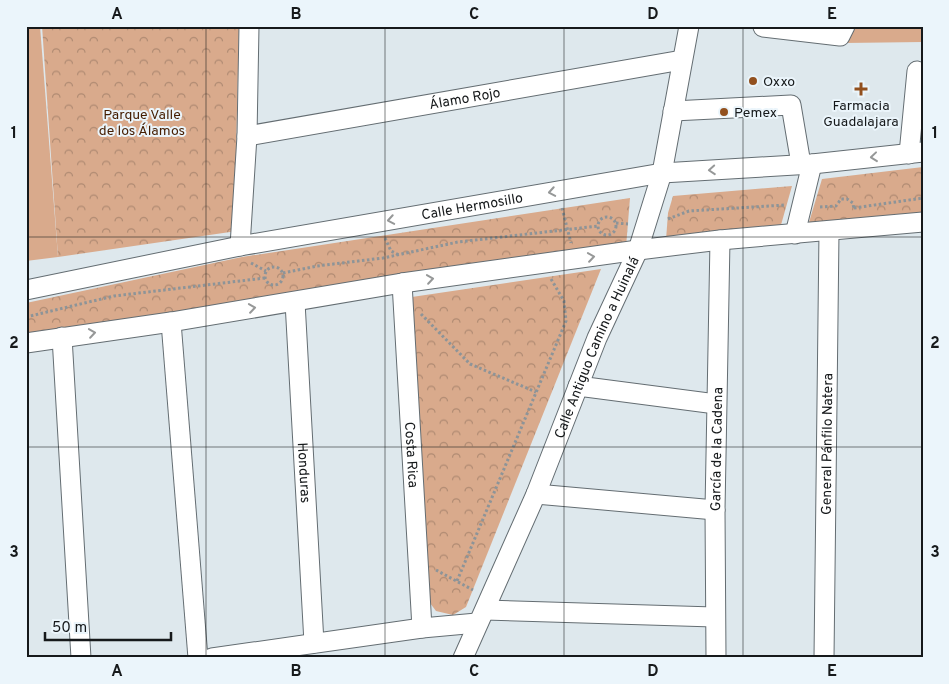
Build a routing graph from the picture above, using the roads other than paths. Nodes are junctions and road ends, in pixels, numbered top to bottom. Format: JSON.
{"nodes":[{"id":1,"x":249,"y":26,"type":"edge"},
{"id":2,"x":689,"y":26,"type":"edge"},
{"id":3,"x":845,"y":26,"type":"edge"},
{"id":4,"x":763,"y":27,"type":"edge"},
{"id":5,"x":682,"y":60,"type":"junction"},
{"id":6,"x":917,"y":71,"type":"dead end"},
{"id":7,"x":673,"y":111,"type":"junction"},
{"id":8,"x":247,"y":136,"type":"junction"},
{"id":9,"x":916,"y":153,"type":"edge"},
{"id":10,"x":806,"y":164,"type":"junction"},
{"id":11,"x":662,"y":173,"type":"junction"},
{"id":12,"x":923,"y":222,"type":"edge"},
{"id":13,"x":829,"y":232,"type":"junction"},
{"id":14,"x":795,"y":234,"type":"junction"},
{"id":15,"x":720,"y":240,"type":"junction"},
{"id":16,"x":240,"y":246,"type":"junction"},
{"id":17,"x":638,"y":250,"type":"junction"},
{"id":18,"x":402,"y":283,"type":"junction"},
{"id":19,"x":26,"y":290,"type":"edge"},
{"id":20,"x":295,"y":302,"type":"junction"},
{"id":21,"x":171,"y":322,"type":"junction"},
{"id":22,"x":62,"y":338,"type":"junction"},
{"id":23,"x":26,"y":343,"type":"edge"},
{"id":24,"x":578,"y":386,"type":"junction"},
{"id":25,"x":716,"y":404,"type":"junction"},
{"id":26,"x":536,"y":494,"type":"junction"},
{"id":27,"x":715,"y":510,"type":"junction"},
{"id":28,"x":481,"y":616,"type":"junction"},
{"id":29,"x":714,"y":618,"type":"junction"},
{"id":30,"x":422,"y":628,"type":"junction"},
{"id":31,"x":314,"y":643,"type":"junction"},
{"id":32,"x":81,"y":658,"type":"edge"},
{"id":33,"x":198,"y":658,"type":"edge"},
{"id":34,"x":212,"y":658,"type":"edge"},
{"id":35,"x":463,"y":658,"type":"edge"},
{"id":36,"x":716,"y":658,"type":"edge"},
{"id":37,"x":824,"y":658,"type":"edge"}],
"edges":[{"from":1,"to":8,"type":"street"},
{"from":2,"to":5,"type":"street","name":"Calle Antiguo Camino a Huinalá"},
{"from":3,"to":4,"type":"street"},
{"from":5,"to":7,"type":"street","name":"Calle Antiguo Camino a Huinalá"},
{"from":5,"to":8,"type":"street","name":"Álamo Rojo"},
{"from":6,"to":9,"type":"street"},
{"from":7,"to":10,"type":"street"},
{"from":7,"to":11,"type":"street","name":"Calle Antiguo Camino a Huinalá"},
{"from":8,"to":16,"type":"street"},
{"from":9,"to":10,"type":"street","name":"Calle Hermosillo","one_way":true},
{"from":10,"to":11,"type":"street","name":"Calle Hermosillo","one_way":true},
{"from":10,"to":14,"type":"street"},
{"from":11,"to":16,"type":"street","name":"Calle Hermosillo","one_way":true},
{"from":11,"to":17,"type":"street","name":"Calle Antiguo Camino a Huinalá"},
{"from":12,"to":13,"type":"street"},
{"from":13,"to":14,"type":"street"},
{"from":13,"to":37,"type":"street","name":"General Pánfilo Natera"},
{"from":14,"to":15,"type":"street"},
{"from":15,"to":17,"type":"street"},
{"from":15,"to":25,"type":"street","name":"García de la Cadena"},
{"from":16,"to":19,"type":"street","name":"Calle Hermosillo"},
{"from":18,"to":17,"type":"street","one_way":true},
{"from":17,"to":24,"type":"street","name":"Calle Antiguo Camino a Huinalá"},
{"from":18,"to":20,"type":"street"},
{"from":18,"to":30,"type":"street","name":"Costa Rica"},
{"from":21,"to":20,"type":"street","one_way":true},
{"from":20,"to":31,"type":"street","name":"Honduras"},
{"from":22,"to":21,"type":"street","one_way":true},
{"from":21,"to":33,"type":"street"},
{"from":22,"to":23,"type":"street"},
{"from":22,"to":32,"type":"street"},
{"from":24,"to":25,"type":"street"},
{"from":24,"to":26,"type":"street","name":"Calle Antiguo Camino a Huinalá"},
{"from":25,"to":27,"type":"street","name":"García de la Cadena"},
{"from":26,"to":27,"type":"street"},
{"from":26,"to":28,"type":"street","name":"Calle Antiguo Camino a Huinalá"},
{"from":27,"to":29,"type":"street","name":"García de la Cadena"},
{"from":28,"to":29,"type":"street"},
{"from":28,"to":30,"type":"street"},
{"from":28,"to":35,"type":"street","name":"Calle Antiguo Camino a Huinalá"},
{"from":29,"to":36,"type":"street","name":"García de la Cadena"},
{"from":30,"to":31,"type":"street"},
{"from":31,"to":34,"type":"street"}]}
